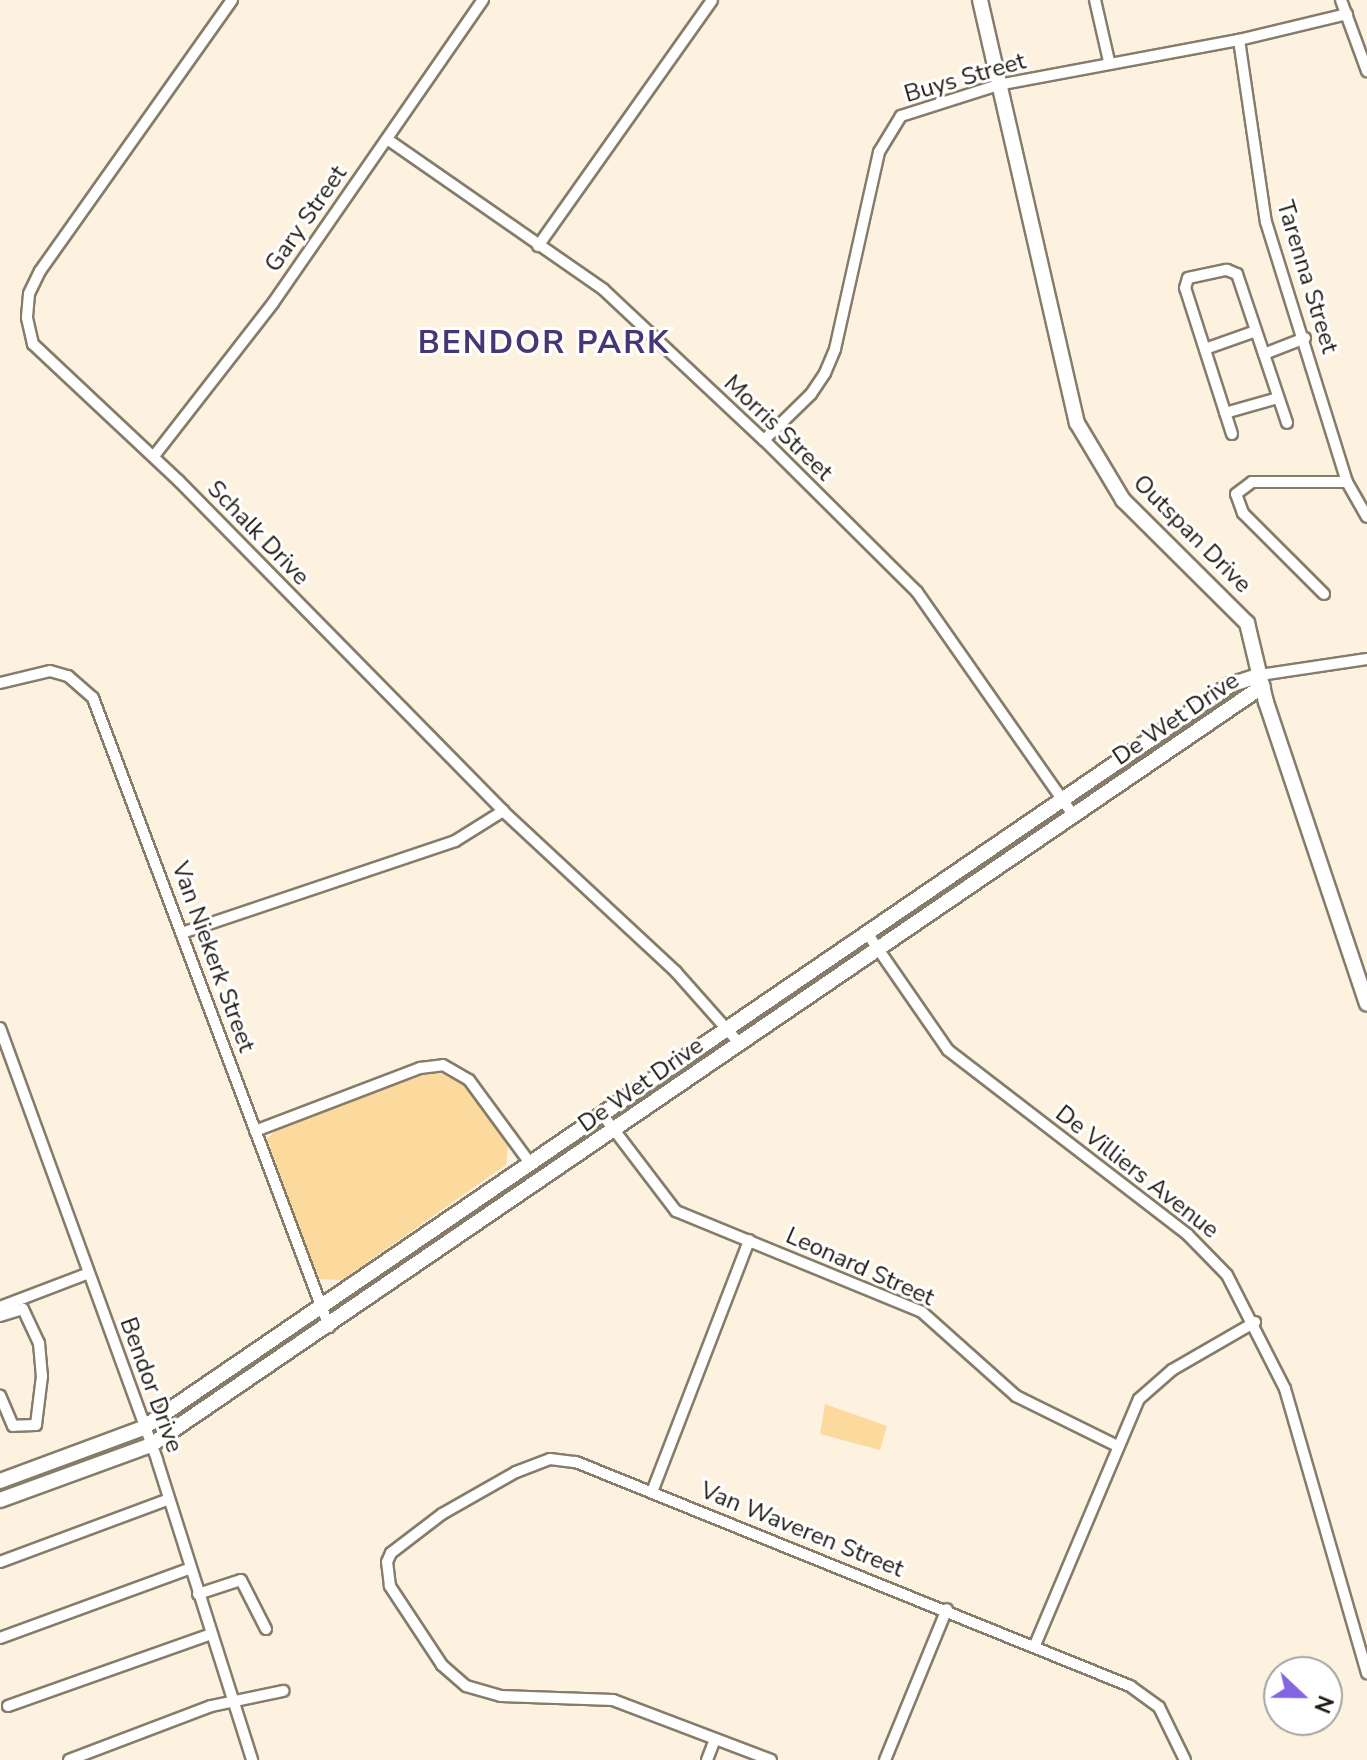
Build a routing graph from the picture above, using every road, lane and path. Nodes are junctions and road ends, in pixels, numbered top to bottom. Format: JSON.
{"nodes":[{"id":1,"x":232,"y":0,"type":"edge"},
{"id":2,"x":483,"y":0,"type":"edge"},
{"id":3,"x":712,"y":0,"type":"edge"},
{"id":4,"x":980,"y":0,"type":"edge"},
{"id":5,"x":1095,"y":0,"type":"edge"},
{"id":6,"x":1341,"y":0,"type":"edge"},
{"id":7,"x":1347,"y":14,"type":"junction"},
{"id":8,"x":1239,"y":40,"type":"junction"},
{"id":9,"x":1109,"y":61,"type":"junction"},
{"id":10,"x":1367,"y":71,"type":"edge"},
{"id":11,"x":998,"y":85,"type":"junction"},
{"id":12,"x":387,"y":139,"type":"junction"},
{"id":13,"x":538,"y":246,"type":"junction"},
{"id":14,"x":1256,"y":331,"type":"junction"},
{"id":15,"x":1305,"y":338,"type":"junction"},
{"id":16,"x":1205,"y":349,"type":"junction"},
{"id":17,"x":1264,"y":354,"type":"junction"},
{"id":18,"x":1278,"y":398,"type":"junction"},
{"id":19,"x":1225,"y":413,"type":"junction"},
{"id":20,"x":1287,"y":423,"type":"dead end"},
{"id":21,"x":1232,"y":434,"type":"dead end"},
{"id":22,"x":764,"y":440,"type":"junction"},
{"id":23,"x":154,"y":456,"type":"junction"},
{"id":24,"x":1347,"y":482,"type":"junction"},
{"id":25,"x":1367,"y":517,"type":"edge"},
{"id":26,"x":1324,"y":594,"type":"dead end"},
{"id":27,"x":1367,"y":659,"type":"edge"},
{"id":28,"x":1261,"y":680,"type":"junction"},
{"id":29,"x":0,"y":683,"type":"edge"},
{"id":30,"x":1063,"y":799,"type":"junction"},
{"id":31,"x":503,"y":811,"type":"junction"},
{"id":32,"x":1073,"y":815,"type":"junction"},
{"id":33,"x":185,"y":932,"type":"junction"},
{"id":34,"x":867,"y":933,"type":"junction"},
{"id":35,"x":879,"y":950,"type":"junction"},
{"id":36,"x":1367,"y":1004,"type":"edge"},
{"id":37,"x":726,"y":1027,"type":"junction"},
{"id":38,"x":0,"y":1028,"type":"edge"},
{"id":39,"x":739,"y":1043,"type":"junction"},
{"id":40,"x":602,"y":1114,"type":"junction"},
{"id":41,"x":255,"y":1131,"type":"junction"},
{"id":42,"x":614,"y":1131,"type":"junction"},
{"id":43,"x":530,"y":1163,"type":"junction"},
{"id":44,"x":749,"y":1240,"type":"junction"},
{"id":45,"x":89,"y":1273,"type":"junction"},
{"id":46,"x":0,"y":1307,"type":"edge"},
{"id":47,"x":322,"y":1309,"type":"junction"},
{"id":48,"x":0,"y":1316,"type":"edge"},
{"id":49,"x":1255,"y":1322,"type":"junction"},
{"id":50,"x":329,"y":1327,"type":"junction"},
{"id":51,"x":0,"y":1396,"type":"edge"},
{"id":52,"x":143,"y":1428,"type":"junction"},
{"id":53,"x":151,"y":1445,"type":"junction"},
{"id":54,"x":1117,"y":1446,"type":"junction"},
{"id":55,"x":0,"y":1481,"type":"edge"},
{"id":56,"x":652,"y":1492,"type":"junction"},
{"id":57,"x":169,"y":1499,"type":"junction"},
{"id":58,"x":0,"y":1500,"type":"edge"},
{"id":59,"x":0,"y":1562,"type":"edge"},
{"id":60,"x":191,"y":1568,"type":"junction"},
{"id":61,"x":198,"y":1594,"type":"junction"},
{"id":62,"x":947,"y":1609,"type":"junction"},
{"id":63,"x":266,"y":1629,"type":"dead end"},
{"id":64,"x":1367,"y":1631,"type":"edge"},
{"id":65,"x":208,"y":1635,"type":"junction"},
{"id":66,"x":1355,"y":1635,"type":"junction"},
{"id":67,"x":0,"y":1638,"type":"edge"},
{"id":68,"x":1035,"y":1645,"type":"junction"},
{"id":69,"x":1367,"y":1673,"type":"edge"},
{"id":70,"x":283,"y":1691,"type":"dead end"},
{"id":71,"x":229,"y":1701,"type":"junction"},
{"id":72,"x":8,"y":1706,"type":"dead end"},
{"id":73,"x":715,"y":1739,"type":"junction"},
{"id":74,"x":69,"y":1760,"type":"edge"},
{"id":75,"x":252,"y":1760,"type":"edge"},
{"id":76,"x":707,"y":1760,"type":"edge"},
{"id":77,"x":771,"y":1760,"type":"edge"},
{"id":78,"x":885,"y":1760,"type":"edge"},
{"id":79,"x":1185,"y":1760,"type":"edge"}],
"edges":[{"from":1,"to":23,"type":"street","name":"Schalk Drive"},
{"from":2,"to":12,"type":"street","name":"Gary Street"},
{"from":3,"to":13,"type":"street"},
{"from":4,"to":11,"type":"street","name":"Outspan Drive"},
{"from":5,"to":9,"type":"street"},
{"from":6,"to":7,"type":"street"},
{"from":7,"to":8,"type":"street","name":"Buys Street"},
{"from":7,"to":10,"type":"street"},
{"from":8,"to":9,"type":"street","name":"Buys Street"},
{"from":8,"to":15,"type":"street","name":"Tarenna Street"},
{"from":9,"to":11,"type":"street","name":"Buys Street"},
{"from":11,"to":22,"type":"street","name":"Buys Street"},
{"from":11,"to":28,"type":"street","name":"Outspan Drive"},
{"from":12,"to":13,"type":"street","name":"Morris Street"},
{"from":12,"to":23,"type":"street","name":"Gary Street"},
{"from":13,"to":22,"type":"street","name":"Morris Street"},
{"from":14,"to":16,"type":"street"},
{"from":14,"to":16,"type":"street"},
{"from":14,"to":17,"type":"street"},
{"from":15,"to":17,"type":"street"},
{"from":15,"to":24,"type":"street","name":"Tarenna Street"},
{"from":16,"to":19,"type":"street"},
{"from":17,"to":18,"type":"street"},
{"from":18,"to":19,"type":"street"},
{"from":18,"to":20,"type":"street"},
{"from":19,"to":21,"type":"street"},
{"from":22,"to":30,"type":"street","name":"Morris Street"},
{"from":23,"to":31,"type":"street","name":"Schalk Drive"},
{"from":24,"to":25,"type":"street","name":"Tarenna Street"},
{"from":24,"to":26,"type":"street"},
{"from":27,"to":28,"type":"street","name":"De Wet Drive"},
{"from":28,"to":30,"type":"street","name":"De Wet Drive"},
{"from":28,"to":32,"type":"street","name":"De Wet Drive"},
{"from":28,"to":36,"type":"street","name":"Outspan Drive"},
{"from":29,"to":33,"type":"street","name":"Van Niekerk Street"},
{"from":30,"to":32,"type":"street","name":"Morris Street"},
{"from":30,"to":34,"type":"street","name":"De Wet Drive"},
{"from":31,"to":33,"type":"street"},
{"from":31,"to":37,"type":"street","name":"Schalk Drive"},
{"from":32,"to":35,"type":"street","name":"De Wet Drive"},
{"from":33,"to":41,"type":"street","name":"Van Niekerk Street"},
{"from":34,"to":35,"type":"street","name":"De Villiers Avenue"},
{"from":34,"to":37,"type":"street","name":"De Wet Drive"},
{"from":35,"to":39,"type":"street","name":"De Wet Drive"},
{"from":35,"to":49,"type":"street","name":"De Villiers Avenue"},
{"from":37,"to":39,"type":"street","name":"Schalk Drive"},
{"from":37,"to":40,"type":"street","name":"De Wet Drive"},
{"from":38,"to":45,"type":"street","name":"Bendor Drive"},
{"from":39,"to":42,"type":"street","name":"De Wet Drive"},
{"from":40,"to":42,"type":"street","name":"Leonard Street"},
{"from":40,"to":43,"type":"street","name":"De Wet Drive"},
{"from":41,"to":43,"type":"street"},
{"from":41,"to":47,"type":"street","name":"Van Niekerk Street"},
{"from":42,"to":44,"type":"street","name":"Leonard Street"},
{"from":42,"to":50,"type":"street","name":"De Wet Drive"},
{"from":43,"to":47,"type":"street","name":"De Wet Drive"},
{"from":44,"to":54,"type":"street","name":"Leonard Street"},
{"from":44,"to":56,"type":"street"},
{"from":45,"to":46,"type":"street"},
{"from":45,"to":52,"type":"street","name":"Bendor Drive"},
{"from":47,"to":50,"type":"street","name":"Van Niekerk Street"},
{"from":47,"to":52,"type":"street","name":"De Wet Drive"},
{"from":48,"to":51,"type":"street"},
{"from":49,"to":54,"type":"street"},
{"from":49,"to":66,"type":"street","name":"De Villiers Avenue"},
{"from":50,"to":53,"type":"street","name":"De Wet Drive"},
{"from":52,"to":53,"type":"street","name":"Bendor Drive"},
{"from":52,"to":55,"type":"street","name":"De Wet Drive"},
{"from":53,"to":57,"type":"street","name":"Bendor Drive"},
{"from":53,"to":58,"type":"street","name":"De Wet Drive"},
{"from":54,"to":68,"type":"street"},
{"from":56,"to":62,"type":"street","name":"Van Waveren Street"},
{"from":56,"to":73,"type":"street","name":"Van Waveren Street"},
{"from":57,"to":59,"type":"street"},
{"from":57,"to":60,"type":"street","name":"Bendor Drive"},
{"from":60,"to":61,"type":"street","name":"Bendor Drive"},
{"from":60,"to":67,"type":"street"},
{"from":61,"to":63,"type":"street"},
{"from":61,"to":65,"type":"street","name":"Bendor Drive"},
{"from":62,"to":68,"type":"street","name":"Van Waveren Street"},
{"from":62,"to":78,"type":"street"},
{"from":64,"to":66,"type":"street"},
{"from":65,"to":71,"type":"street","name":"Bendor Drive"},
{"from":65,"to":72,"type":"street"},
{"from":66,"to":69,"type":"street","name":"De Villiers Avenue"},
{"from":68,"to":79,"type":"street","name":"Van Waveren Street"},
{"from":70,"to":71,"type":"street"},
{"from":71,"to":74,"type":"street"},
{"from":71,"to":75,"type":"street","name":"Bendor Drive"},
{"from":73,"to":76,"type":"street"},
{"from":73,"to":77,"type":"street"}]}
